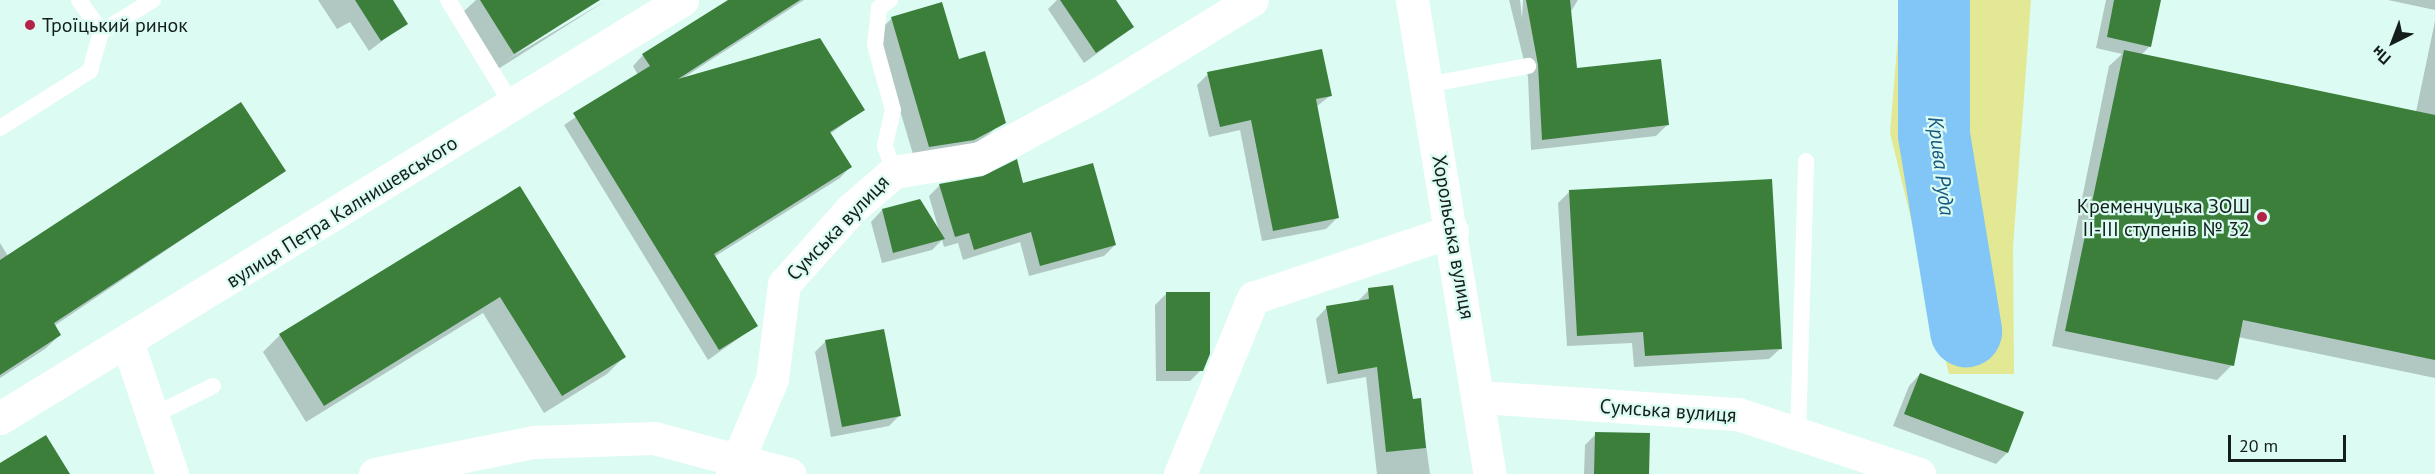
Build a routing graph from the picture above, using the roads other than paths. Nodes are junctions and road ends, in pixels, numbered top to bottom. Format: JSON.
{"nodes":[{"id":1,"x":79,"y":0,"type":"edge"},
{"id":2,"x":153,"y":0,"type":"edge"},
{"id":3,"x":448,"y":0,"type":"edge"},
{"id":4,"x":682,"y":0,"type":"edge"},
{"id":5,"x":890,"y":0,"type":"edge"},
{"id":6,"x":1252,"y":0,"type":"edge"},
{"id":7,"x":1412,"y":0,"type":"edge"},
{"id":8,"x":101,"y":32,"type":"junction"},
{"id":9,"x":1528,"y":66,"type":"dead end"},
{"id":10,"x":1426,"y":85,"type":"junction"},
{"id":11,"x":513,"y":106,"type":"junction"},
{"id":12,"x":0,"y":128,"type":"edge"},
{"id":13,"x":1806,"y":161,"type":"dead end"},
{"id":14,"x":894,"y":172,"type":"junction"},
{"id":15,"x":1452,"y":231,"type":"junction"},
{"id":16,"x":128,"y":344,"type":"junction"},
{"id":17,"x":213,"y":386,"type":"dead end"},
{"id":18,"x":1480,"y":397,"type":"junction"},
{"id":19,"x":152,"y":416,"type":"junction"},
{"id":20,"x":0,"y":418,"type":"edge"},
{"id":21,"x":1798,"y":434,"type":"junction"},
{"id":22,"x":734,"y":469,"type":"edge"},
{"id":23,"x":1910,"y":473,"type":"edge"},
{"id":24,"x":172,"y":474,"type":"edge"},
{"id":25,"x":375,"y":474,"type":"edge"},
{"id":26,"x":789,"y":474,"type":"edge"},
{"id":27,"x":1180,"y":474,"type":"edge"},
{"id":28,"x":1490,"y":474,"type":"edge"}],
"edges":[{"from":1,"to":8,"type":"lane"},
{"from":2,"to":8,"type":"lane"},
{"from":3,"to":11,"type":"lane"},
{"from":4,"to":11,"type":"street","name":"вулиця Петра Калнишевського"},
{"from":5,"to":14,"type":"lane"},
{"from":6,"to":14,"type":"street","name":"Сумська вулиця"},
{"from":7,"to":10,"type":"street","name":"Хорольська вулиця"},
{"from":8,"to":12,"type":"lane"},
{"from":9,"to":10,"type":"lane"},
{"from":10,"to":15,"type":"street","name":"Хорольська вулиця"},
{"from":11,"to":16,"type":"street","name":"вулиця Петра Калнишевського"},
{"from":13,"to":21,"type":"lane"},
{"from":14,"to":22,"type":"street","name":"Сумська вулиця"},
{"from":15,"to":18,"type":"street","name":"Хорольська вулиця"},
{"from":15,"to":27,"type":"street"},
{"from":16,"to":19,"type":"street"},
{"from":16,"to":20,"type":"street","name":"вулиця Петра Калнишевського"},
{"from":17,"to":19,"type":"lane"},
{"from":18,"to":21,"type":"street","name":"Сумська вулиця"},
{"from":18,"to":28,"type":"street","name":"Хорольська вулиця"},
{"from":19,"to":24,"type":"street"},
{"from":21,"to":23,"type":"street","name":"Сумська вулиця"},
{"from":22,"to":25,"type":"street"},
{"from":22,"to":26,"type":"street"}]}
